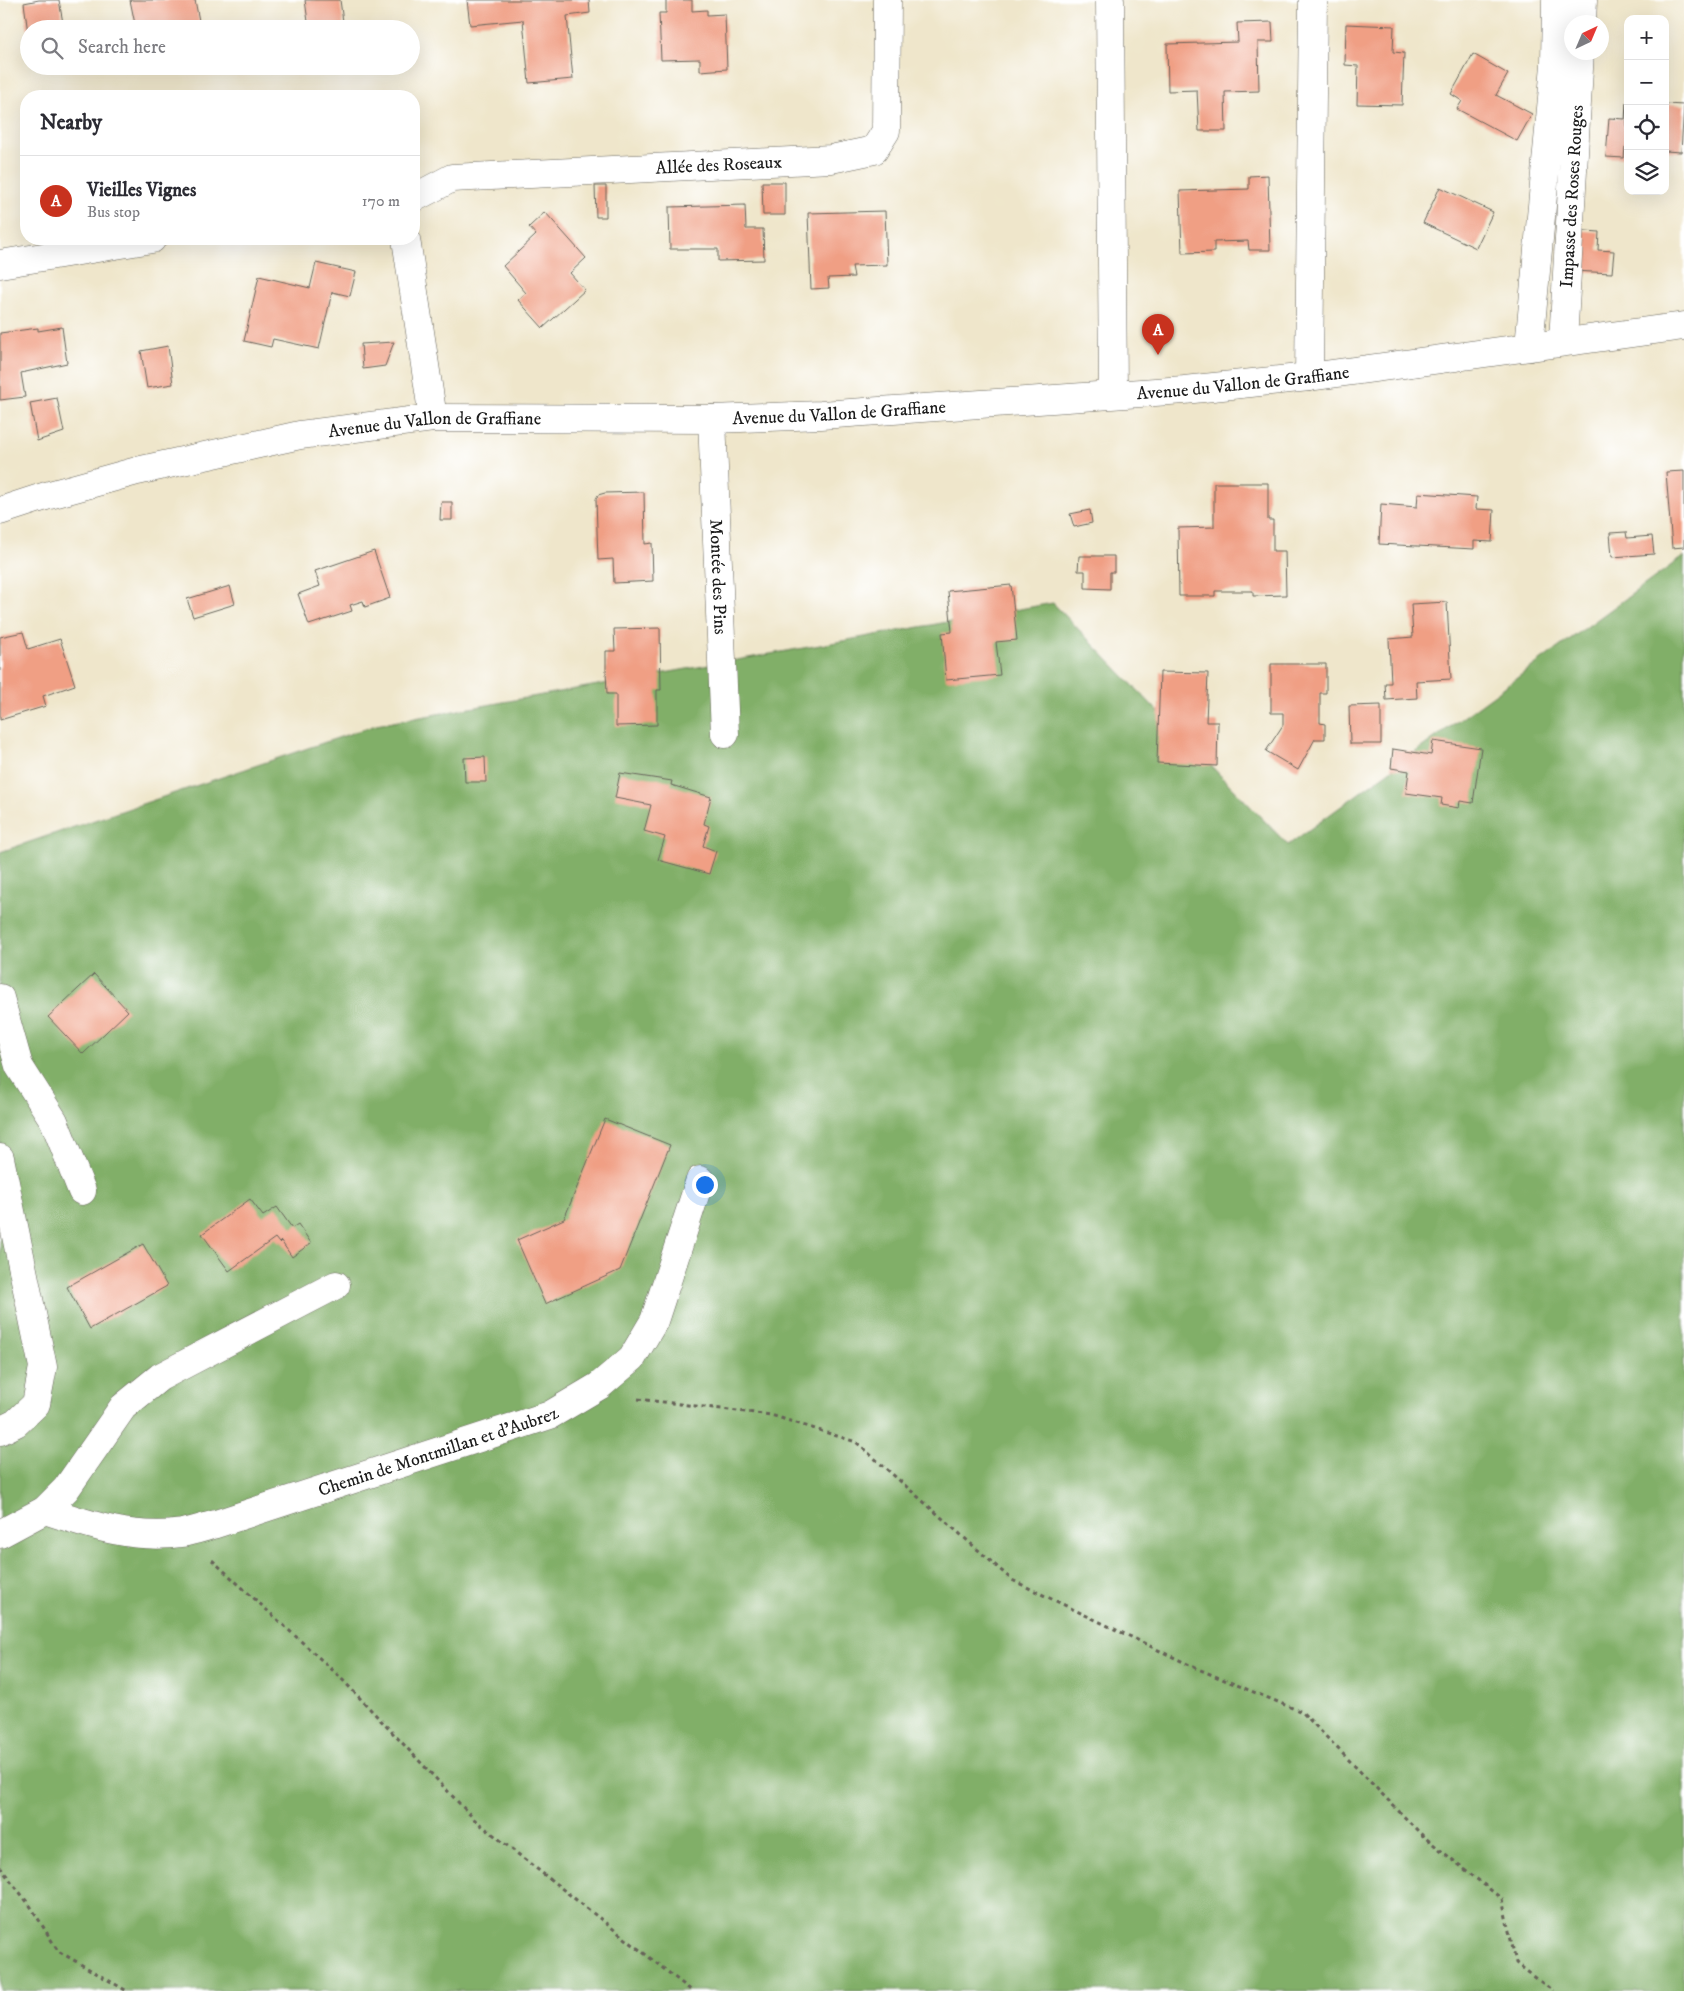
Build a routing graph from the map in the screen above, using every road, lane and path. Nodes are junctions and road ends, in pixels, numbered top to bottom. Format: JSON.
{"nodes":[{"id":1,"x":887,"y":0,"type":"edge"},
{"id":2,"x":1110,"y":0,"type":"edge"},
{"id":3,"x":1313,"y":0,"type":"edge"},
{"id":4,"x":1556,"y":0,"type":"edge"},
{"id":5,"x":1583,"y":0,"type":"edge"},
{"id":6,"x":1582,"y":15,"type":"edge"},
{"id":7,"x":1580,"y":60,"type":"edge"},
{"id":8,"x":420,"y":195,"type":"edge"},
{"id":9,"x":116,"y":245,"type":"edge"},
{"id":10,"x":407,"y":245,"type":"edge"},
{"id":11,"x":0,"y":264,"type":"edge"},
{"id":12,"x":1684,"y":326,"type":"edge"},
{"id":13,"x":1563,"y":341,"type":"junction"},
{"id":14,"x":1529,"y":347,"type":"junction"},
{"id":15,"x":1309,"y":377,"type":"junction"},
{"id":16,"x":1113,"y":394,"type":"junction"},
{"id":17,"x":434,"y":418,"type":"junction"},
{"id":18,"x":712,"y":419,"type":"junction"},
{"id":19,"x":0,"y":511,"type":"edge"},
{"id":20,"x":725,"y":734,"type":"dead end"},
{"id":21,"x":0,"y":998,"type":"edge"},
{"id":22,"x":0,"y":1158,"type":"edge"},
{"id":23,"x":700,"y":1180,"type":"dead end"},
{"id":24,"x":82,"y":1191,"type":"dead end"},
{"id":25,"x":336,"y":1285,"type":"dead end"},
{"id":26,"x":588,"y":1392,"type":"junction"},
{"id":27,"x":0,"y":1431,"type":"edge"},
{"id":28,"x":45,"y":1510,"type":"junction"},
{"id":29,"x":182,"y":1533,"type":"junction"},
{"id":30,"x":0,"y":1534,"type":"edge"},
{"id":31,"x":0,"y":1867,"type":"edge"},
{"id":32,"x":127,"y":1991,"type":"edge"},
{"id":33,"x":692,"y":1991,"type":"edge"},
{"id":34,"x":1553,"y":1991,"type":"edge"}],
"edges":[{"from":1,"to":8,"type":"street","name":"Allée des Roseaux"},
{"from":2,"to":16,"type":"street"},
{"from":3,"to":15,"type":"street"},
{"from":4,"to":14,"type":"street"},
{"from":5,"to":6,"type":"street"},
{"from":7,"to":13,"type":"street","name":"Impasse des Roses Rouges"},
{"from":9,"to":11,"type":"street"},
{"from":10,"to":17,"type":"street"},
{"from":12,"to":13,"type":"street","name":"Avenue du Vallon de Graffiane"},
{"from":13,"to":14,"type":"street","name":"Avenue du Vallon de Graffiane"},
{"from":14,"to":15,"type":"street","name":"Avenue du Vallon de Graffiane"},
{"from":15,"to":16,"type":"street","name":"Avenue du Vallon de Graffiane"},
{"from":16,"to":18,"type":"street","name":"Avenue du Vallon de Graffiane"},
{"from":17,"to":18,"type":"street","name":"Avenue du Vallon de Graffiane"},
{"from":17,"to":19,"type":"street","name":"Avenue du Vallon de Graffiane"},
{"from":18,"to":20,"type":"street","name":"Montée des Pins"},
{"from":21,"to":24,"type":"street"},
{"from":22,"to":27,"type":"street"},
{"from":23,"to":26,"type":"street","name":"Chemin de Montmillan et d'Aubrez"},
{"from":25,"to":28,"type":"street"},
{"from":26,"to":29,"type":"street","name":"Chemin de Montmillan et d'Aubrez"},
{"from":26,"to":34,"type":"path"},
{"from":28,"to":29,"type":"street","name":"Chemin de Montmillan et d'Aubrez"},
{"from":28,"to":30,"type":"street"},
{"from":29,"to":33,"type":"path"},
{"from":31,"to":32,"type":"path"}]}
